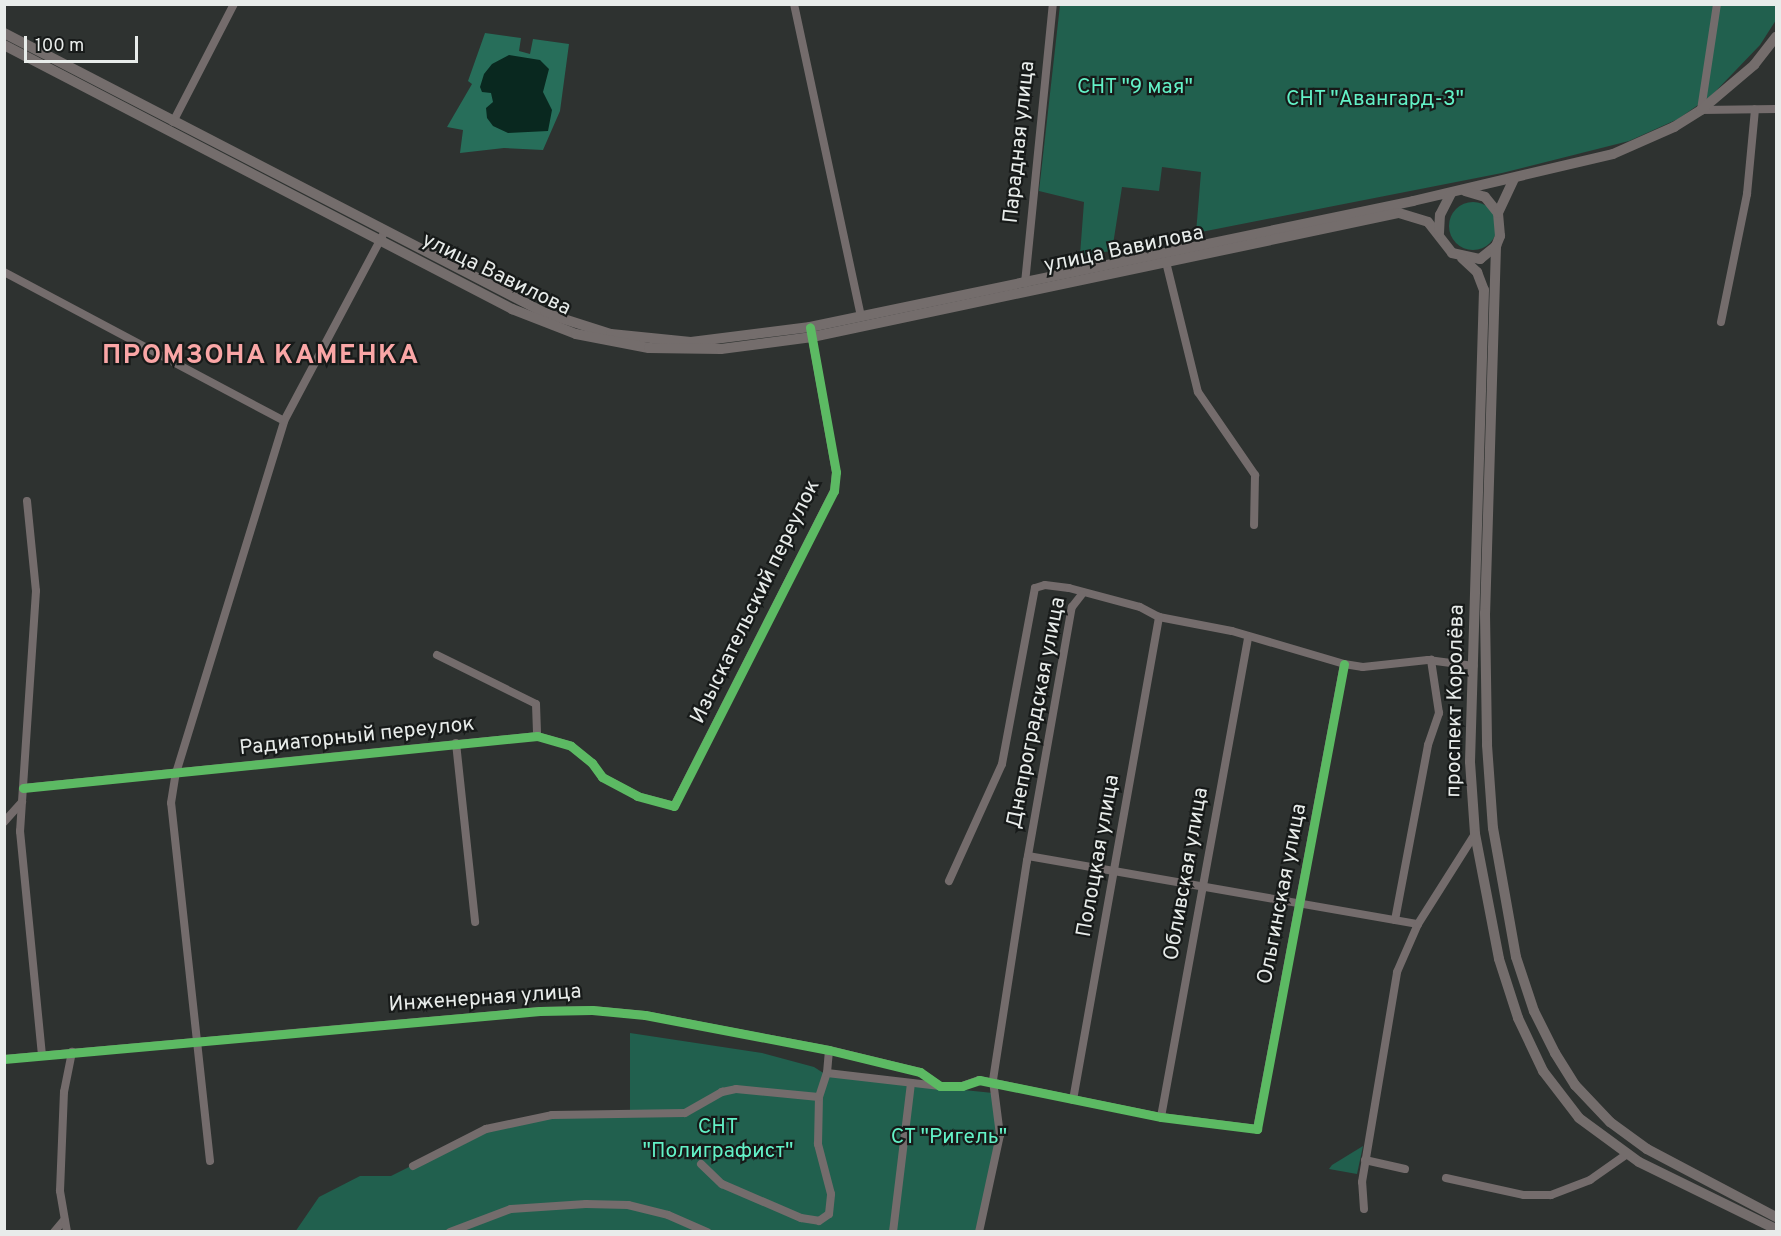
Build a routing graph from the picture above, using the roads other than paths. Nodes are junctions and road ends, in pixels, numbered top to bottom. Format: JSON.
{"nodes":[{"id":1,"x":234,"y":4,"type":"edge"},
{"id":2,"x":794,"y":4,"type":"edge"},
{"id":3,"x":1053,"y":4,"type":"edge"},
{"id":4,"x":1717,"y":4,"type":"edge"},
{"id":5,"x":4,"y":33,"type":"edge"},
{"id":6,"x":1776,"y":37,"type":"edge"},
{"id":7,"x":4,"y":45,"type":"edge"},
{"id":8,"x":1776,"y":108,"type":"edge"},
{"id":9,"x":1755,"y":109,"type":"junction"},
{"id":10,"x":1701,"y":110,"type":"junction"},
{"id":11,"x":173,"y":122,"type":"junction"},
{"id":12,"x":1514,"y":178,"type":"junction"},
{"id":13,"x":1456,"y":191,"type":"junction"},
{"id":14,"x":1498,"y":213,"type":"junction"},
{"id":15,"x":1439,"y":233,"type":"junction"},
{"id":16,"x":382,"y":235,"type":"junction"},
{"id":17,"x":1496,"y":246,"type":"junction"},
{"id":18,"x":1462,"y":258,"type":"junction"},
{"id":19,"x":1166,"y":262,"type":"junction"},
{"id":20,"x":4,"y":272,"type":"edge"},
{"id":21,"x":1025,"y":283,"type":"junction"},
{"id":22,"x":861,"y":316,"type":"junction"},
{"id":23,"x":1721,"y":322,"type":"dead end"},
{"id":24,"x":811,"y":332,"type":"junction"},
{"id":25,"x":284,"y":422,"type":"junction"},
{"id":26,"x":27,"y":501,"type":"dead end"},
{"id":27,"x":1254,"y":525,"type":"dead end"},
{"id":28,"x":1082,"y":594,"type":"junction"},
{"id":29,"x":1159,"y":617,"type":"junction"},
{"id":30,"x":1248,"y":638,"type":"junction"},
{"id":31,"x":436,"y":655,"type":"dead end"},
{"id":32,"x":1431,"y":660,"type":"junction"},
{"id":33,"x":1344,"y":664,"type":"junction"},
{"id":34,"x":1474,"y":666,"type":"junction"},
{"id":35,"x":537,"y":736,"type":"junction"},
{"id":36,"x":456,"y":743,"type":"junction"},
{"id":37,"x":176,"y":773,"type":"junction"},
{"id":38,"x":23,"y":788,"type":"junction"},
{"id":39,"x":22,"y":802,"type":"junction"},
{"id":40,"x":674,"y":806,"type":"joint"},
{"id":41,"x":4,"y":822,"type":"edge"},
{"id":42,"x":1475,"y":834,"type":"junction"},
{"id":43,"x":1029,"y":856,"type":"junction"},
{"id":44,"x":1114,"y":871,"type":"junction"},
{"id":45,"x":949,"y":881,"type":"dead end"},
{"id":46,"x":1203,"y":887,"type":"junction"},
{"id":47,"x":1300,"y":904,"type":"junction"},
{"id":48,"x":1395,"y":920,"type":"junction"},
{"id":49,"x":475,"y":922,"type":"dead end"},
{"id":50,"x":1418,"y":924,"type":"junction"},
{"id":51,"x":198,"y":1040,"type":"junction"},
{"id":52,"x":829,"y":1050,"type":"junction"},
{"id":53,"x":72,"y":1052,"type":"junction"},
{"id":54,"x":42,"y":1055,"type":"junction"},
{"id":55,"x":4,"y":1059,"type":"edge"},
{"id":56,"x":827,"y":1073,"type":"junction"},
{"id":57,"x":993,"y":1082,"type":"junction"},
{"id":58,"x":911,"y":1083,"type":"junction"},
{"id":59,"x":940,"y":1086,"type":"junction"},
{"id":60,"x":819,"y":1097,"type":"junction"},
{"id":61,"x":1073,"y":1100,"type":"junction"},
{"id":62,"x":1161,"y":1117,"type":"junction"},
{"id":63,"x":1627,"y":1154,"type":"junction"},
{"id":64,"x":1365,"y":1160,"type":"junction"},
{"id":65,"x":210,"y":1161,"type":"dead end"},
{"id":66,"x":701,"y":1164,"type":"dead end"},
{"id":67,"x":413,"y":1166,"type":"dead end"},
{"id":68,"x":1405,"y":1168,"type":"dead end"},
{"id":69,"x":1446,"y":1178,"type":"dead end"},
{"id":70,"x":1364,"y":1209,"type":"dead end"},
{"id":71,"x":64,"y":1220,"type":"junction"},
{"id":72,"x":1774,"y":1222,"type":"edge"},
{"id":73,"x":54,"y":1232,"type":"edge"},
{"id":74,"x":67,"y":1232,"type":"edge"},
{"id":75,"x":450,"y":1232,"type":"edge"},
{"id":76,"x":707,"y":1232,"type":"edge"},
{"id":77,"x":893,"y":1232,"type":"edge"},
{"id":78,"x":979,"y":1232,"type":"edge"}],
"edges":[{"from":1,"to":11,"type":"street"},
{"from":2,"to":22,"type":"street"},
{"from":3,"to":21,"type":"street","name":"Парадная улица"},
{"from":4,"to":10,"type":"street"},
{"from":5,"to":11,"type":"main road","name":"улица Вавилова"},
{"from":6,"to":10,"type":"main road","name":"улица Вавилова"},
{"from":7,"to":16,"type":"main road","name":"улица Вавилова"},
{"from":8,"to":9,"type":"street"},
{"from":9,"to":10,"type":"street"},
{"from":9,"to":23,"type":"street"},
{"from":10,"to":12,"type":"main road","name":"улица Вавилова"},
{"from":11,"to":16,"type":"main road","name":"улица Вавилова"},
{"from":12,"to":13,"type":"main road","name":"улица Вавилова"},
{"from":12,"to":14,"type":"main road"},
{"from":13,"to":14,"type":"main road"},
{"from":13,"to":15,"type":"main road"},
{"from":13,"to":21,"type":"main road","name":"улица Вавилова"},
{"from":14,"to":17,"type":"main road"},
{"from":15,"to":18,"type":"main road","name":"улица Вавилова"},
{"from":15,"to":19,"type":"main road","name":"улица Вавилова"},
{"from":16,"to":24,"type":"main road","name":"улица Вавилова"},
{"from":16,"to":25,"type":"street"},
{"from":17,"to":18,"type":"main road"},
{"from":17,"to":72,"type":"main road","name":"проспект Королёва"},
{"from":18,"to":34,"type":"main road","name":"проспект Королёва"},
{"from":19,"to":24,"type":"main road","name":"улица Вавилова"},
{"from":19,"to":27,"type":"street"},
{"from":20,"to":25,"type":"street"},
{"from":21,"to":22,"type":"main road","name":"улица Вавилова"},
{"from":22,"to":24,"type":"main road","name":"улица Вавилова"},
{"from":24,"to":40,"type":"street","name":"Изыскательский переулок"},
{"from":25,"to":37,"type":"street"},
{"from":26,"to":38,"type":"street"},
{"from":28,"to":29,"type":"street"},
{"from":28,"to":43,"type":"street","name":"Днепроградская улица"},
{"from":28,"to":45,"type":"street","name":"Днепроградская улица"},
{"from":29,"to":30,"type":"street"},
{"from":29,"to":44,"type":"street","name":"Полоцкая улица"},
{"from":30,"to":33,"type":"street"},
{"from":30,"to":46,"type":"street","name":"Обливская улица"},
{"from":31,"to":35,"type":"street"},
{"from":32,"to":33,"type":"street"},
{"from":32,"to":34,"type":"street"},
{"from":32,"to":48,"type":"street"},
{"from":33,"to":47,"type":"street","name":"Ольгинская улица"},
{"from":34,"to":42,"type":"main road","name":"проспект Королёва"},
{"from":35,"to":36,"type":"street","name":"Радиаторный переулок"},
{"from":35,"to":40,"type":"street","name":"Радиаторный переулок"},
{"from":36,"to":37,"type":"street","name":"Радиаторный переулок"},
{"from":36,"to":49,"type":"street","name":"Радиаторный переулок"},
{"from":37,"to":38,"type":"street","name":"Радиаторный переулок"},
{"from":37,"to":51,"type":"street"},
{"from":38,"to":39,"type":"street"},
{"from":39,"to":41,"type":"street"},
{"from":39,"to":54,"type":"street"},
{"from":42,"to":50,"type":"street"},
{"from":42,"to":63,"type":"main road","name":"проспект Королёва"},
{"from":43,"to":44,"type":"street"},
{"from":43,"to":57,"type":"street","name":"Днепроградская улица"},
{"from":44,"to":46,"type":"street"},
{"from":44,"to":61,"type":"street","name":"Полоцкая улица"},
{"from":46,"to":47,"type":"street"},
{"from":46,"to":62,"type":"street","name":"Обливская улица"},
{"from":47,"to":48,"type":"street"},
{"from":47,"to":62,"type":"street","name":"Ольгинская улица"},
{"from":48,"to":50,"type":"street"},
{"from":50,"to":64,"type":"street"},
{"from":51,"to":52,"type":"street","name":"Инженерная улица"},
{"from":51,"to":53,"type":"street","name":"Инженерная улица"},
{"from":51,"to":65,"type":"street"},
{"from":52,"to":56,"type":"street"},
{"from":52,"to":59,"type":"street","name":"Инженерная улица"},
{"from":53,"to":54,"type":"street","name":"Инженерная улица"},
{"from":53,"to":71,"type":"street"},
{"from":54,"to":55,"type":"street","name":"Инженерная улица"},
{"from":56,"to":58,"type":"street"},
{"from":56,"to":60,"type":"street"},
{"from":57,"to":59,"type":"street"},
{"from":57,"to":61,"type":"street"},
{"from":57,"to":78,"type":"street","name":"Днепроградская улица"},
{"from":58,"to":59,"type":"street"},
{"from":58,"to":77,"type":"street"},
{"from":60,"to":66,"type":"street"},
{"from":60,"to":67,"type":"street"},
{"from":61,"to":62,"type":"street"},
{"from":63,"to":69,"type":"street"},
{"from":63,"to":72,"type":"main road","name":"проспект Королёва"},
{"from":64,"to":68,"type":"street"},
{"from":64,"to":70,"type":"street"},
{"from":71,"to":73,"type":"street"},
{"from":71,"to":74,"type":"street"},
{"from":75,"to":76,"type":"street"}]}
